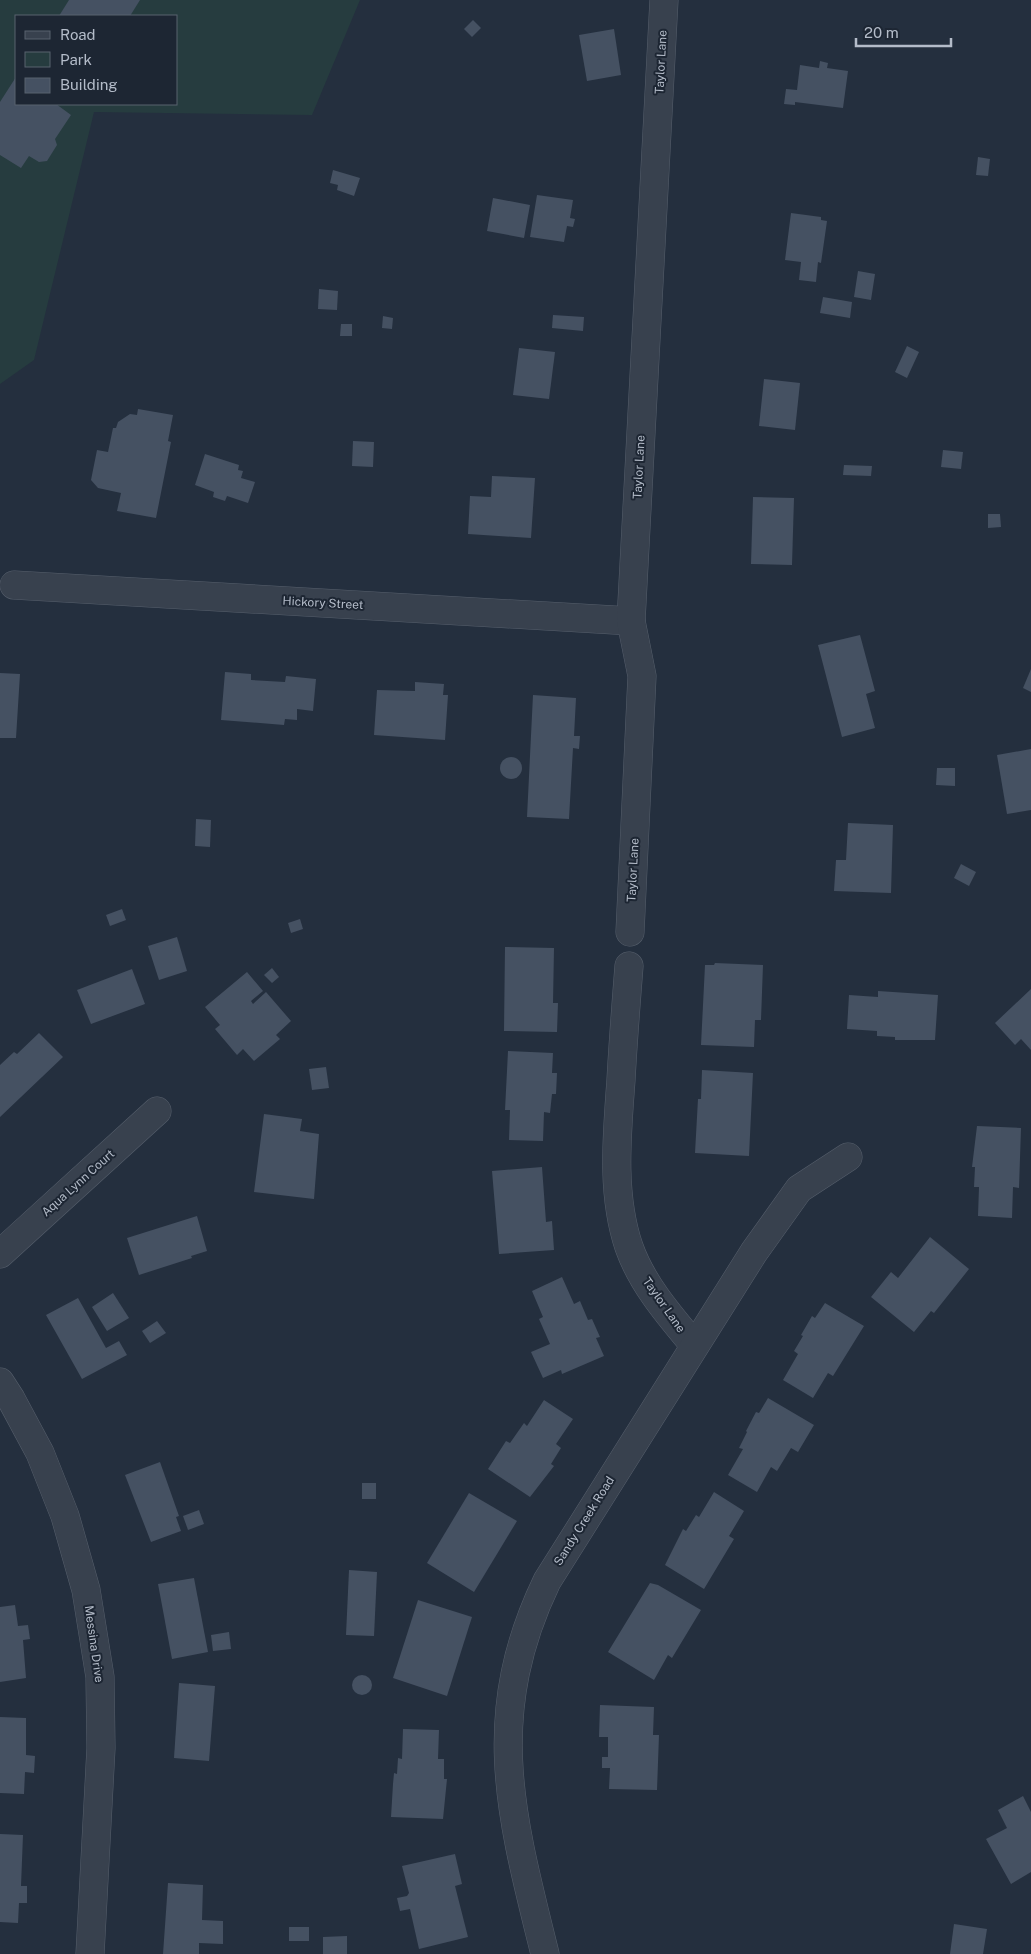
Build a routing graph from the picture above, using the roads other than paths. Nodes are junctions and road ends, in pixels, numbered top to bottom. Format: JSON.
{"nodes":[{"id":1,"x":664,"y":0,"type":"edge"},
{"id":2,"x":14,"y":585,"type":"dead end"},
{"id":3,"x":631,"y":621,"type":"junction"},
{"id":4,"x":630,"y":932,"type":"dead end"},
{"id":5,"x":628,"y":966,"type":"dead end"},
{"id":6,"x":157,"y":1111,"type":"dead end"},
{"id":7,"x":848,"y":1158,"type":"dead end"},
{"id":8,"x":0,"y":1254,"type":"edge"},
{"id":9,"x":694,"y":1345,"type":"junction"},
{"id":10,"x":0,"y":1382,"type":"edge"},
{"id":11,"x":90,"y":1954,"type":"edge"},
{"id":12,"x":545,"y":1954,"type":"edge"}],
"edges":[{"from":1,"to":3,"type":"street","name":"Taylor Lane"},
{"from":2,"to":3,"type":"street","name":"Hickory Street"},
{"from":3,"to":4,"type":"street","name":"Taylor Lane"},
{"from":5,"to":9,"type":"street","name":"Taylor Lane"},
{"from":6,"to":8,"type":"street","name":"Aqua Lynn Court"},
{"from":7,"to":9,"type":"street","name":"Sandy Creek Road"},
{"from":9,"to":12,"type":"street","name":"Sandy Creek Road"},
{"from":10,"to":11,"type":"street","name":"Messina Drive"}]}
